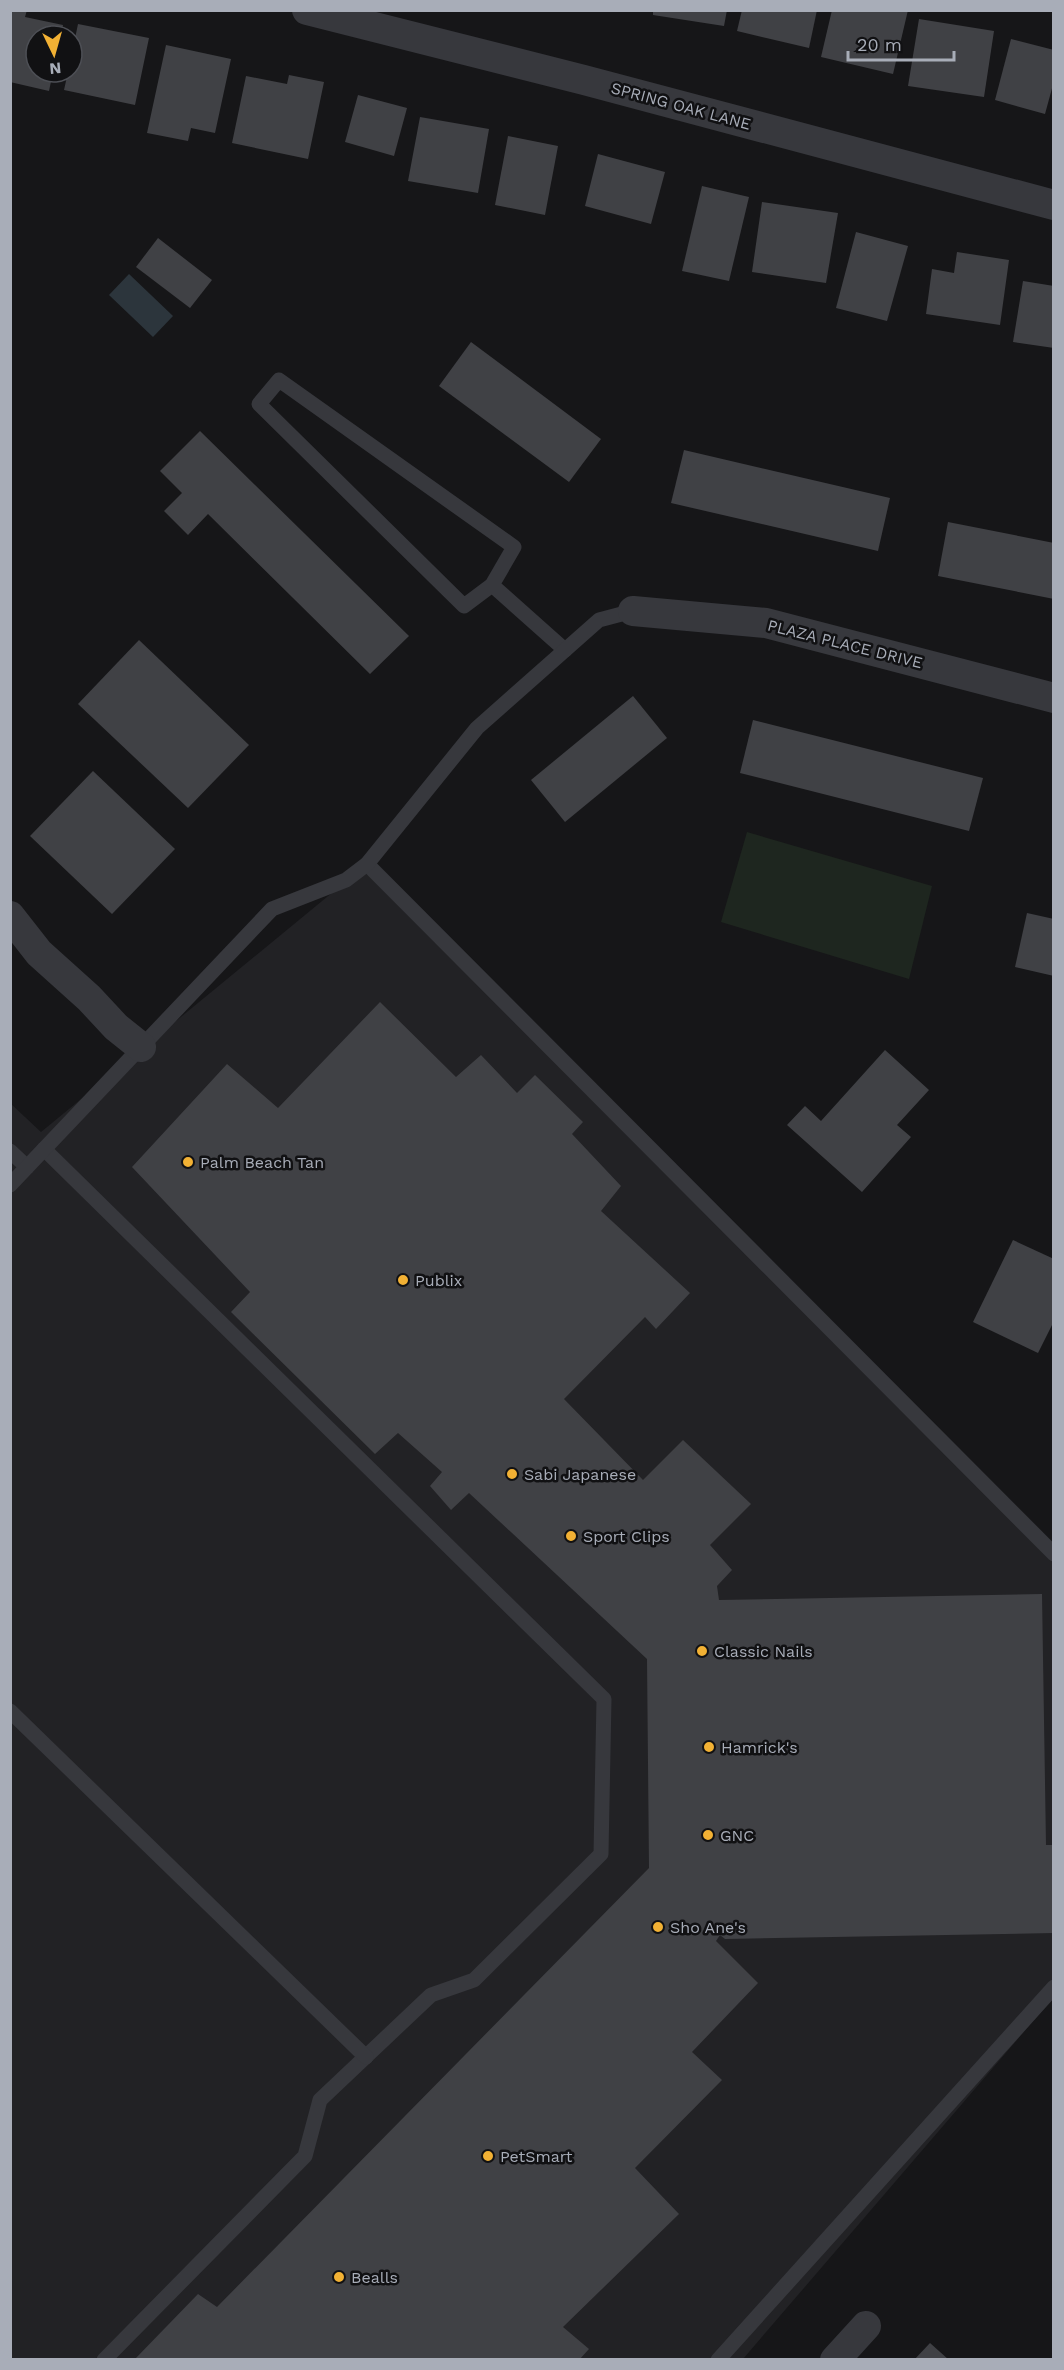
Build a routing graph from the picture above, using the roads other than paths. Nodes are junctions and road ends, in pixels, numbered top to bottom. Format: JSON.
{"nodes":[{"id":1,"x":307,"y":10,"type":"edge"},
{"id":2,"x":1053,"y":205,"type":"edge"},
{"id":3,"x":492,"y":585,"type":"junction"},
{"id":4,"x":633,"y":611,"type":"joint"},
{"id":5,"x":565,"y":650,"type":"junction"},
{"id":6,"x":1053,"y":698,"type":"edge"},
{"id":7,"x":367,"y":864,"type":"junction"},
{"id":8,"x":10,"y":916,"type":"edge"},
{"id":9,"x":141,"y":1047,"type":"junction"},
{"id":10,"x":44,"y":1149,"type":"junction"},
{"id":11,"x":10,"y":1151,"type":"edge"},
{"id":12,"x":27,"y":1167,"type":"junction"},
{"id":13,"x":10,"y":1185,"type":"edge"},
{"id":14,"x":1053,"y":1554,"type":"edge"},
{"id":15,"x":10,"y":1711,"type":"edge"},
{"id":16,"x":1053,"y":1987,"type":"edge"},
{"id":17,"x":366,"y":2057,"type":"junction"},
{"id":18,"x":866,"y":2326,"type":"dead end"},
{"id":19,"x":104,"y":2360,"type":"edge"},
{"id":20,"x":718,"y":2360,"type":"edge"},
{"id":21,"x":835,"y":2360,"type":"edge"}],
"edges":[{"from":1,"to":2,"type":"street","name":"SPRING OAK LANE"},
{"from":3,"to":3,"type":"lane"},
{"from":3,"to":5,"type":"lane"},
{"from":4,"to":5,"type":"lane"},
{"from":4,"to":6,"type":"street","name":"PLAZA PLACE DRIVE"},
{"from":5,"to":7,"type":"lane"},
{"from":7,"to":9,"type":"lane"},
{"from":7,"to":14,"type":"lane"},
{"from":8,"to":9,"type":"street"},
{"from":9,"to":10,"type":"lane"},
{"from":10,"to":12,"type":"lane"},
{"from":10,"to":17,"type":"lane"},
{"from":11,"to":12,"type":"lane"},
{"from":12,"to":13,"type":"lane"},
{"from":15,"to":17,"type":"lane"},
{"from":16,"to":20,"type":"lane"},
{"from":17,"to":19,"type":"lane"},
{"from":18,"to":21,"type":"street"}]}
